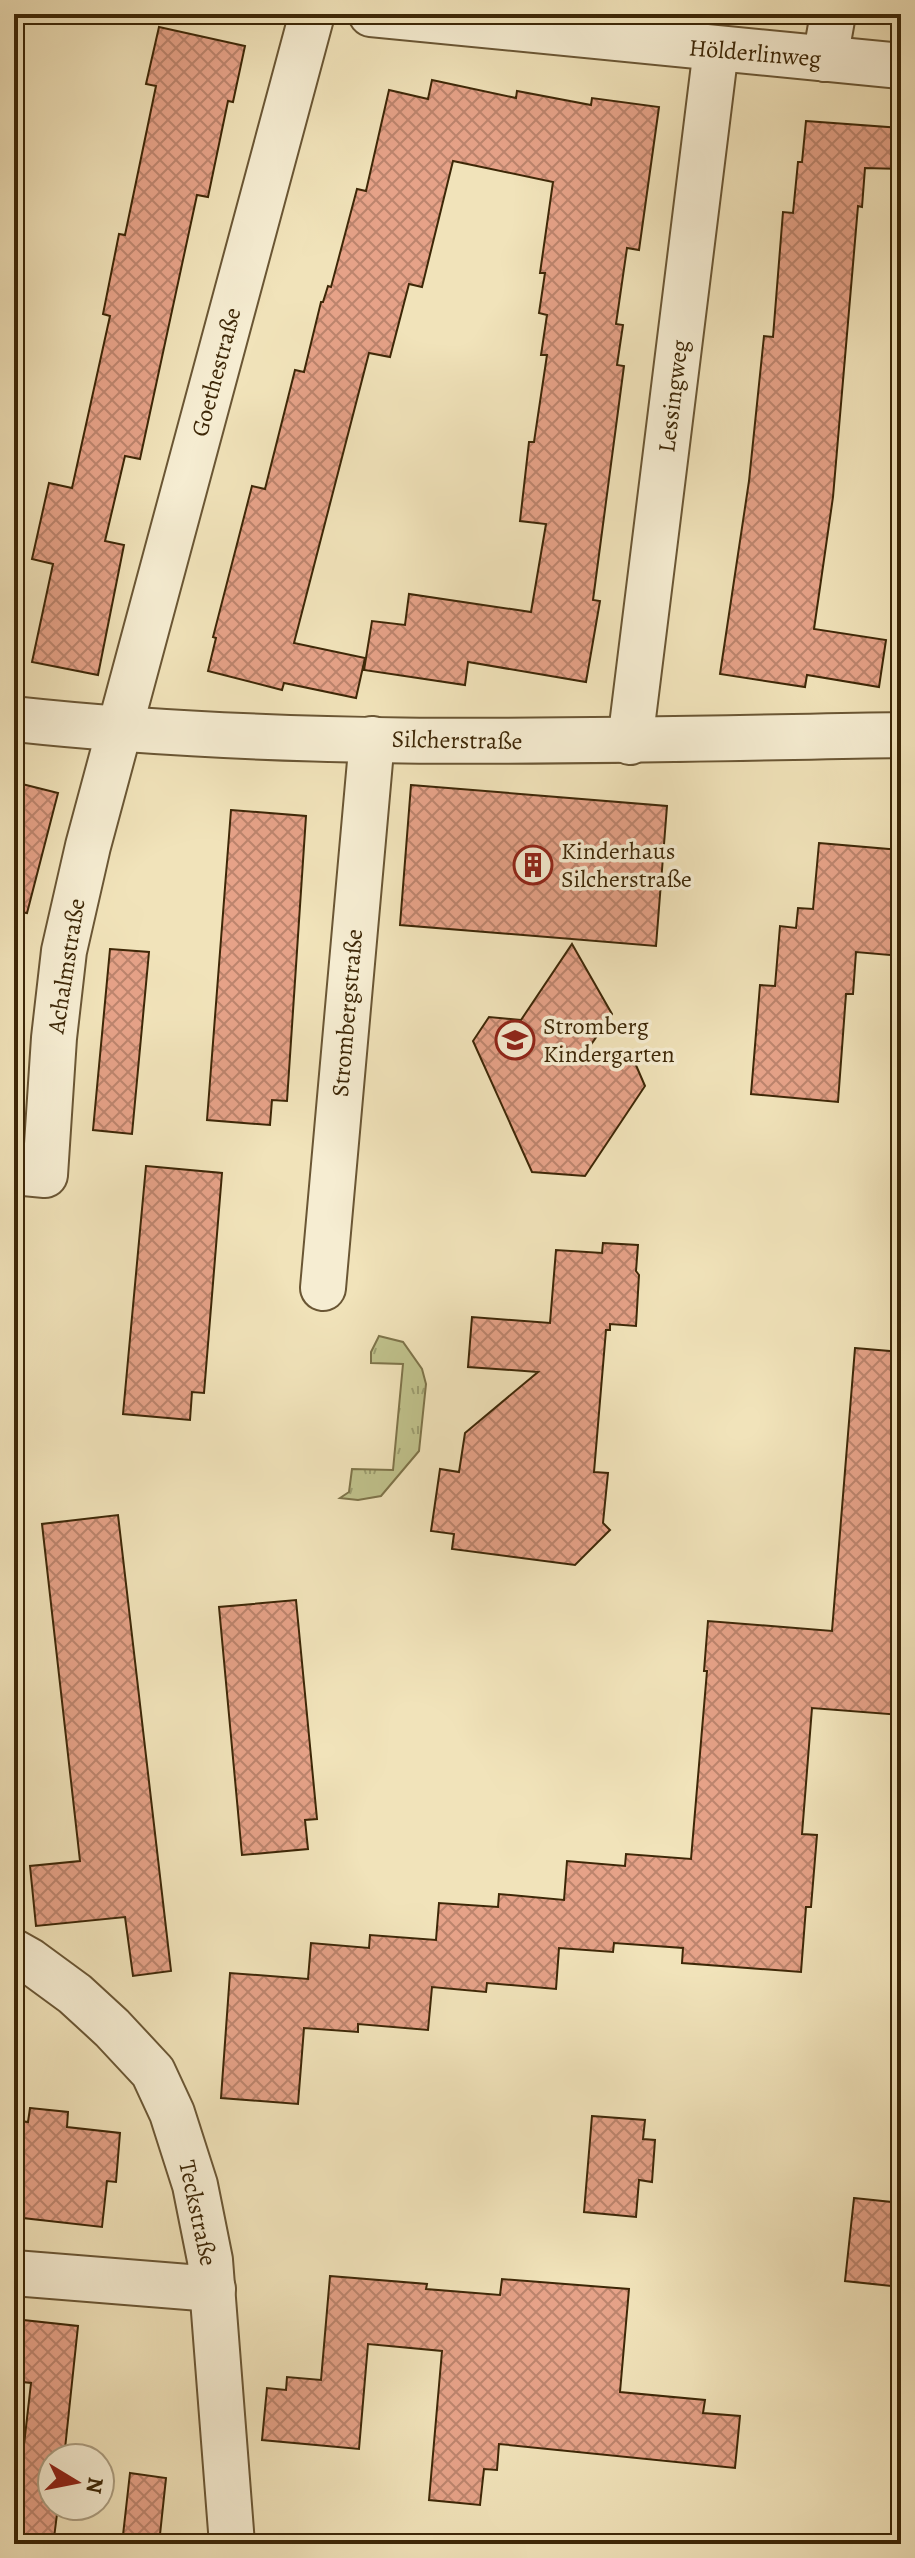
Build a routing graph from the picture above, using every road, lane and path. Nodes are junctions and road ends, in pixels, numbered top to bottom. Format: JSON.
{"nodes":[{"id":1,"x":312,"y":14,"type":"edge"},
{"id":2,"x":371,"y":14,"type":"edge"},
{"id":3,"x":833,"y":14,"type":"edge"},
{"id":4,"x":716,"y":49,"type":"junction"},
{"id":5,"x":825,"y":59,"type":"junction"},
{"id":6,"x":901,"y":66,"type":"edge"},
{"id":7,"x":14,"y":719,"type":"edge"},
{"id":8,"x":120,"y":731,"type":"junction"},
{"id":9,"x":901,"y":735,"type":"edge"},
{"id":10,"x":372,"y":739,"type":"junction"},
{"id":11,"x":630,"y":742,"type":"junction"},
{"id":12,"x":14,"y":1172,"type":"edge"},
{"id":13,"x":323,"y":1288,"type":"dead end"},
{"id":14,"x":14,"y":1952,"type":"edge"},
{"id":15,"x":14,"y":2273,"type":"edge"},
{"id":16,"x":213,"y":2289,"type":"junction"},
{"id":17,"x":232,"y":2544,"type":"edge"}],
"edges":[{"from":1,"to":8,"type":"street","name":"Goethestraße"},
{"from":2,"to":4,"type":"street","name":"Hölderlinweg"},
{"from":3,"to":5,"type":"street"},
{"from":4,"to":5,"type":"street","name":"Hölderlinweg"},
{"from":4,"to":11,"type":"street","name":"Lessingweg"},
{"from":5,"to":6,"type":"street","name":"Hölderlinweg"},
{"from":7,"to":8,"type":"street","name":"Silcherstraße"},
{"from":8,"to":10,"type":"street","name":"Silcherstraße"},
{"from":8,"to":12,"type":"street","name":"Achalmstraße"},
{"from":9,"to":11,"type":"street","name":"Silcherstraße"},
{"from":10,"to":11,"type":"street","name":"Silcherstraße"},
{"from":10,"to":13,"type":"street","name":"Strombergstraße"},
{"from":14,"to":16,"type":"street","name":"Teckstraße"},
{"from":15,"to":16,"type":"street"},
{"from":16,"to":17,"type":"street","name":"Teckstraße"}]}
